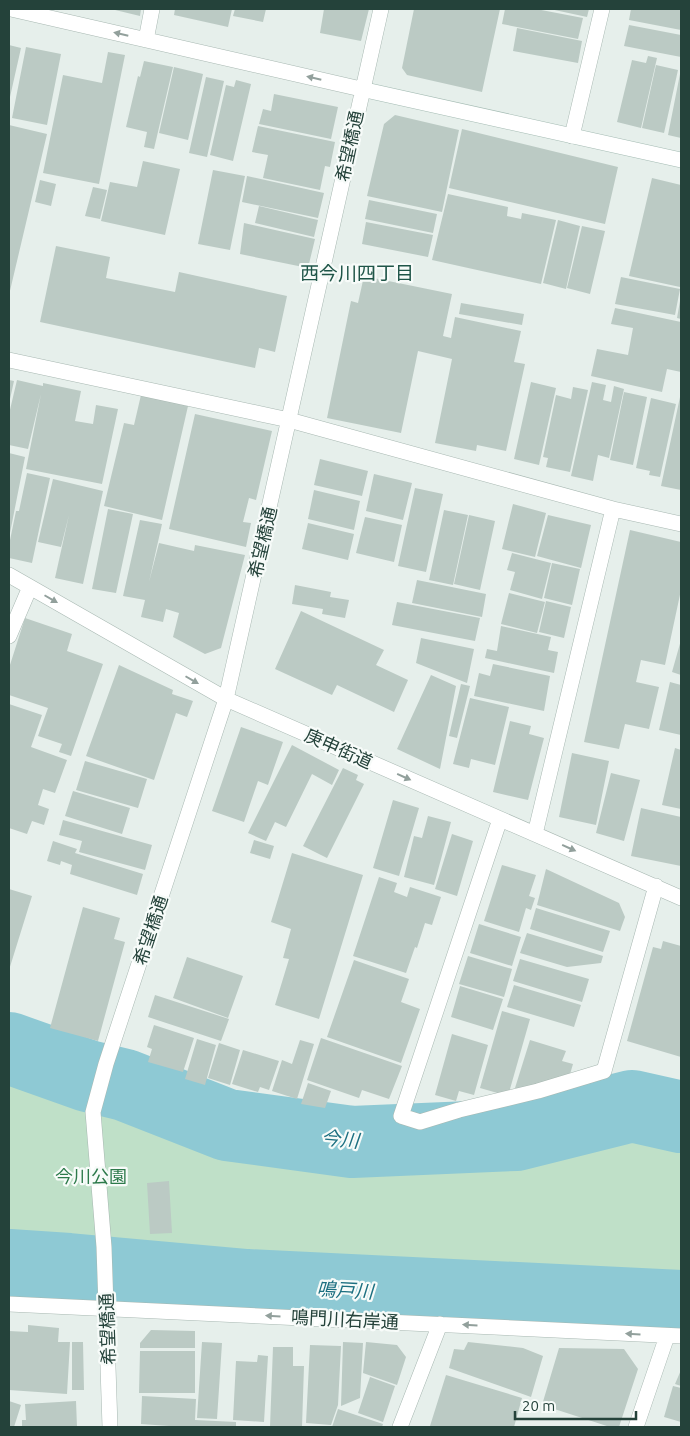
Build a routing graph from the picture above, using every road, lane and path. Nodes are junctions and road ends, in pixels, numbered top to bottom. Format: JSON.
{"nodes":[{"id":1,"x":11,"y":9,"type":"edge"},
{"id":2,"x":152,"y":9,"type":"edge"},
{"id":3,"x":381,"y":9,"type":"edge"},
{"id":4,"x":602,"y":9,"type":"edge"},
{"id":5,"x":146,"y":40,"type":"junction"},
{"id":6,"x":362,"y":89,"type":"junction"},
{"id":7,"x":572,"y":136,"type":"junction"},
{"id":8,"x":681,"y":160,"type":"edge"},
{"id":9,"x":9,"y":360,"type":"edge"},
{"id":10,"x":290,"y":420,"type":"junction"},
{"id":11,"x":613,"y":509,"type":"junction"},
{"id":12,"x":681,"y":524,"type":"edge"},
{"id":13,"x":9,"y":576,"type":"edge"},
{"id":14,"x":30,"y":587,"type":"junction"},
{"id":15,"x":9,"y":636,"type":"edge"},
{"id":16,"x":226,"y":699,"type":"junction"},
{"id":17,"x":500,"y":818,"type":"junction"},
{"id":18,"x":535,"y":834,"type":"junction"},
{"id":19,"x":656,"y":886,"type":"junction"},
{"id":20,"x":681,"y":898,"type":"edge"},
{"id":21,"x":9,"y":1304,"type":"edge"},
{"id":22,"x":106,"y":1308,"type":"junction"},
{"id":23,"x":440,"y":1324,"type":"junction"},
{"id":24,"x":674,"y":1336,"type":"edge"},
{"id":25,"x":110,"y":1427,"type":"edge"},
{"id":26,"x":400,"y":1427,"type":"edge"},
{"id":27,"x":636,"y":1427,"type":"edge"}],
"edges":[{"from":5,"to":1,"type":"street","one_way":true},
{"from":2,"to":5,"type":"street"},
{"from":3,"to":6,"type":"street","name":"希望橋通"},
{"from":4,"to":7,"type":"street"},
{"from":6,"to":5,"type":"street","one_way":true},
{"from":6,"to":7,"type":"street"},
{"from":6,"to":10,"type":"street","name":"希望橋通"},
{"from":7,"to":8,"type":"street"},
{"from":9,"to":10,"type":"street"},
{"from":10,"to":11,"type":"street"},
{"from":10,"to":16,"type":"street","name":"希望橋通"},
{"from":11,"to":12,"type":"street"},
{"from":11,"to":18,"type":"street"},
{"from":13,"to":14,"type":"street","name":"庚申街道"},
{"from":14,"to":15,"type":"street"},
{"from":14,"to":16,"type":"street","name":"庚申街道","one_way":true},
{"from":16,"to":17,"type":"street","name":"庚申街道","one_way":true},
{"from":16,"to":22,"type":"street","name":"希望橋通"},
{"from":17,"to":18,"type":"street","name":"庚申街道"},
{"from":17,"to":19,"type":"street"},
{"from":18,"to":19,"type":"street","name":"庚申街道","one_way":true},
{"from":19,"to":20,"type":"street","name":"庚申街道"},
{"from":21,"to":22,"type":"street","name":"鳴門川右岸通"},
{"from":23,"to":22,"type":"street","name":"鳴門川右岸通","one_way":true},
{"from":22,"to":25,"type":"street","name":"希望橋通"},
{"from":24,"to":23,"type":"street","name":"鳴門川右岸通","one_way":true},
{"from":23,"to":26,"type":"street"},
{"from":24,"to":27,"type":"street"}]}
